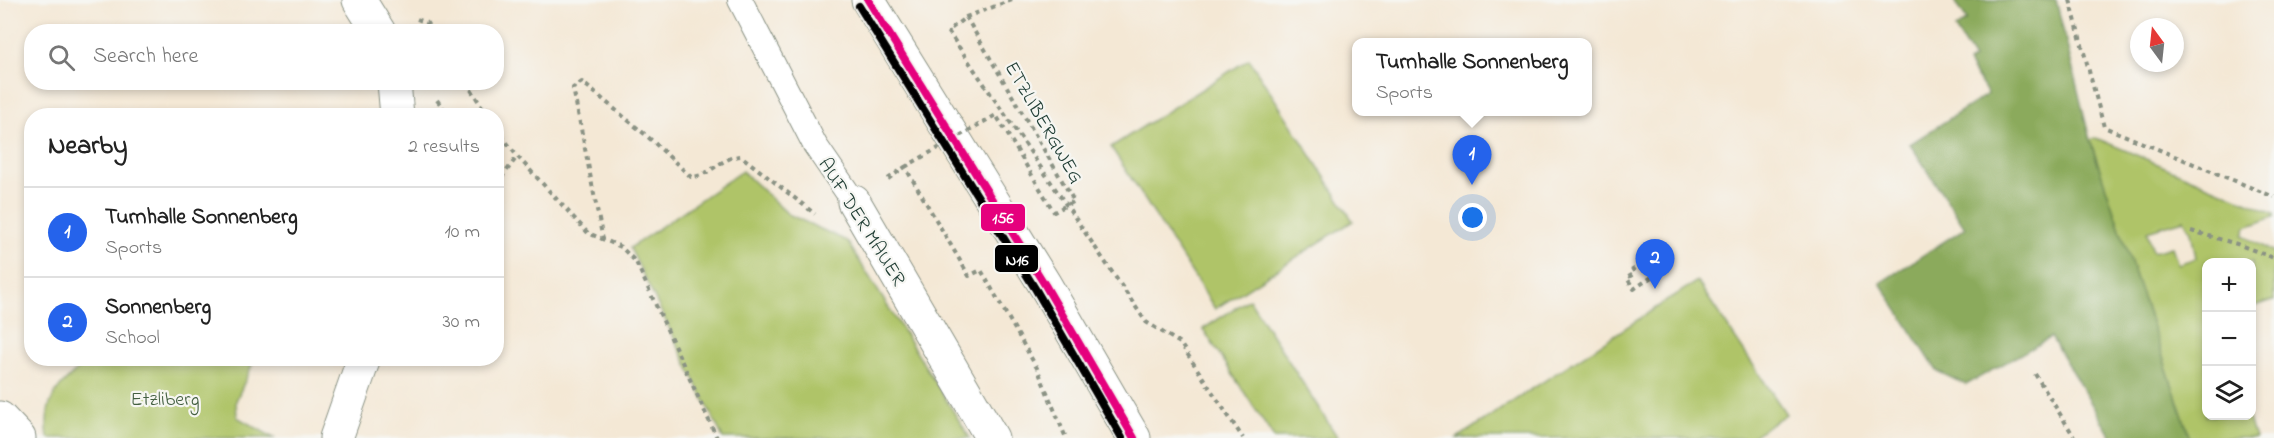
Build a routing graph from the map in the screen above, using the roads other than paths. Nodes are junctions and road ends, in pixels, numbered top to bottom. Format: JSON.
{"nodes":[{"id":1,"x":358,"y":0,"type":"edge"},
{"id":2,"x":740,"y":0,"type":"edge"},
{"id":3,"x":868,"y":0,"type":"edge"},
{"id":4,"x":374,"y":24,"type":"edge"},
{"id":5,"x":395,"y":90,"type":"edge"},
{"id":6,"x":396,"y":108,"type":"edge"},
{"id":7,"x":854,"y":202,"type":"joint"},
{"id":8,"x":361,"y":366,"type":"edge"},
{"id":9,"x":0,"y":417,"type":"edge"},
{"id":10,"x":19,"y":438,"type":"edge"},
{"id":11,"x":336,"y":438,"type":"edge"},
{"id":12,"x":992,"y":438,"type":"edge"},
{"id":13,"x":1134,"y":438,"type":"edge"}],
"edges":[{"from":1,"to":4,"type":"main road"},
{"from":2,"to":7,"type":"lane","name":"AUF DER MAUER"},
{"from":3,"to":13,"type":"main road"},
{"from":5,"to":6,"type":"main road"},
{"from":7,"to":12,"type":"main road","name":"AUF DER MAUER"},
{"from":8,"to":11,"type":"main road"},
{"from":9,"to":10,"type":"main road"}]}
